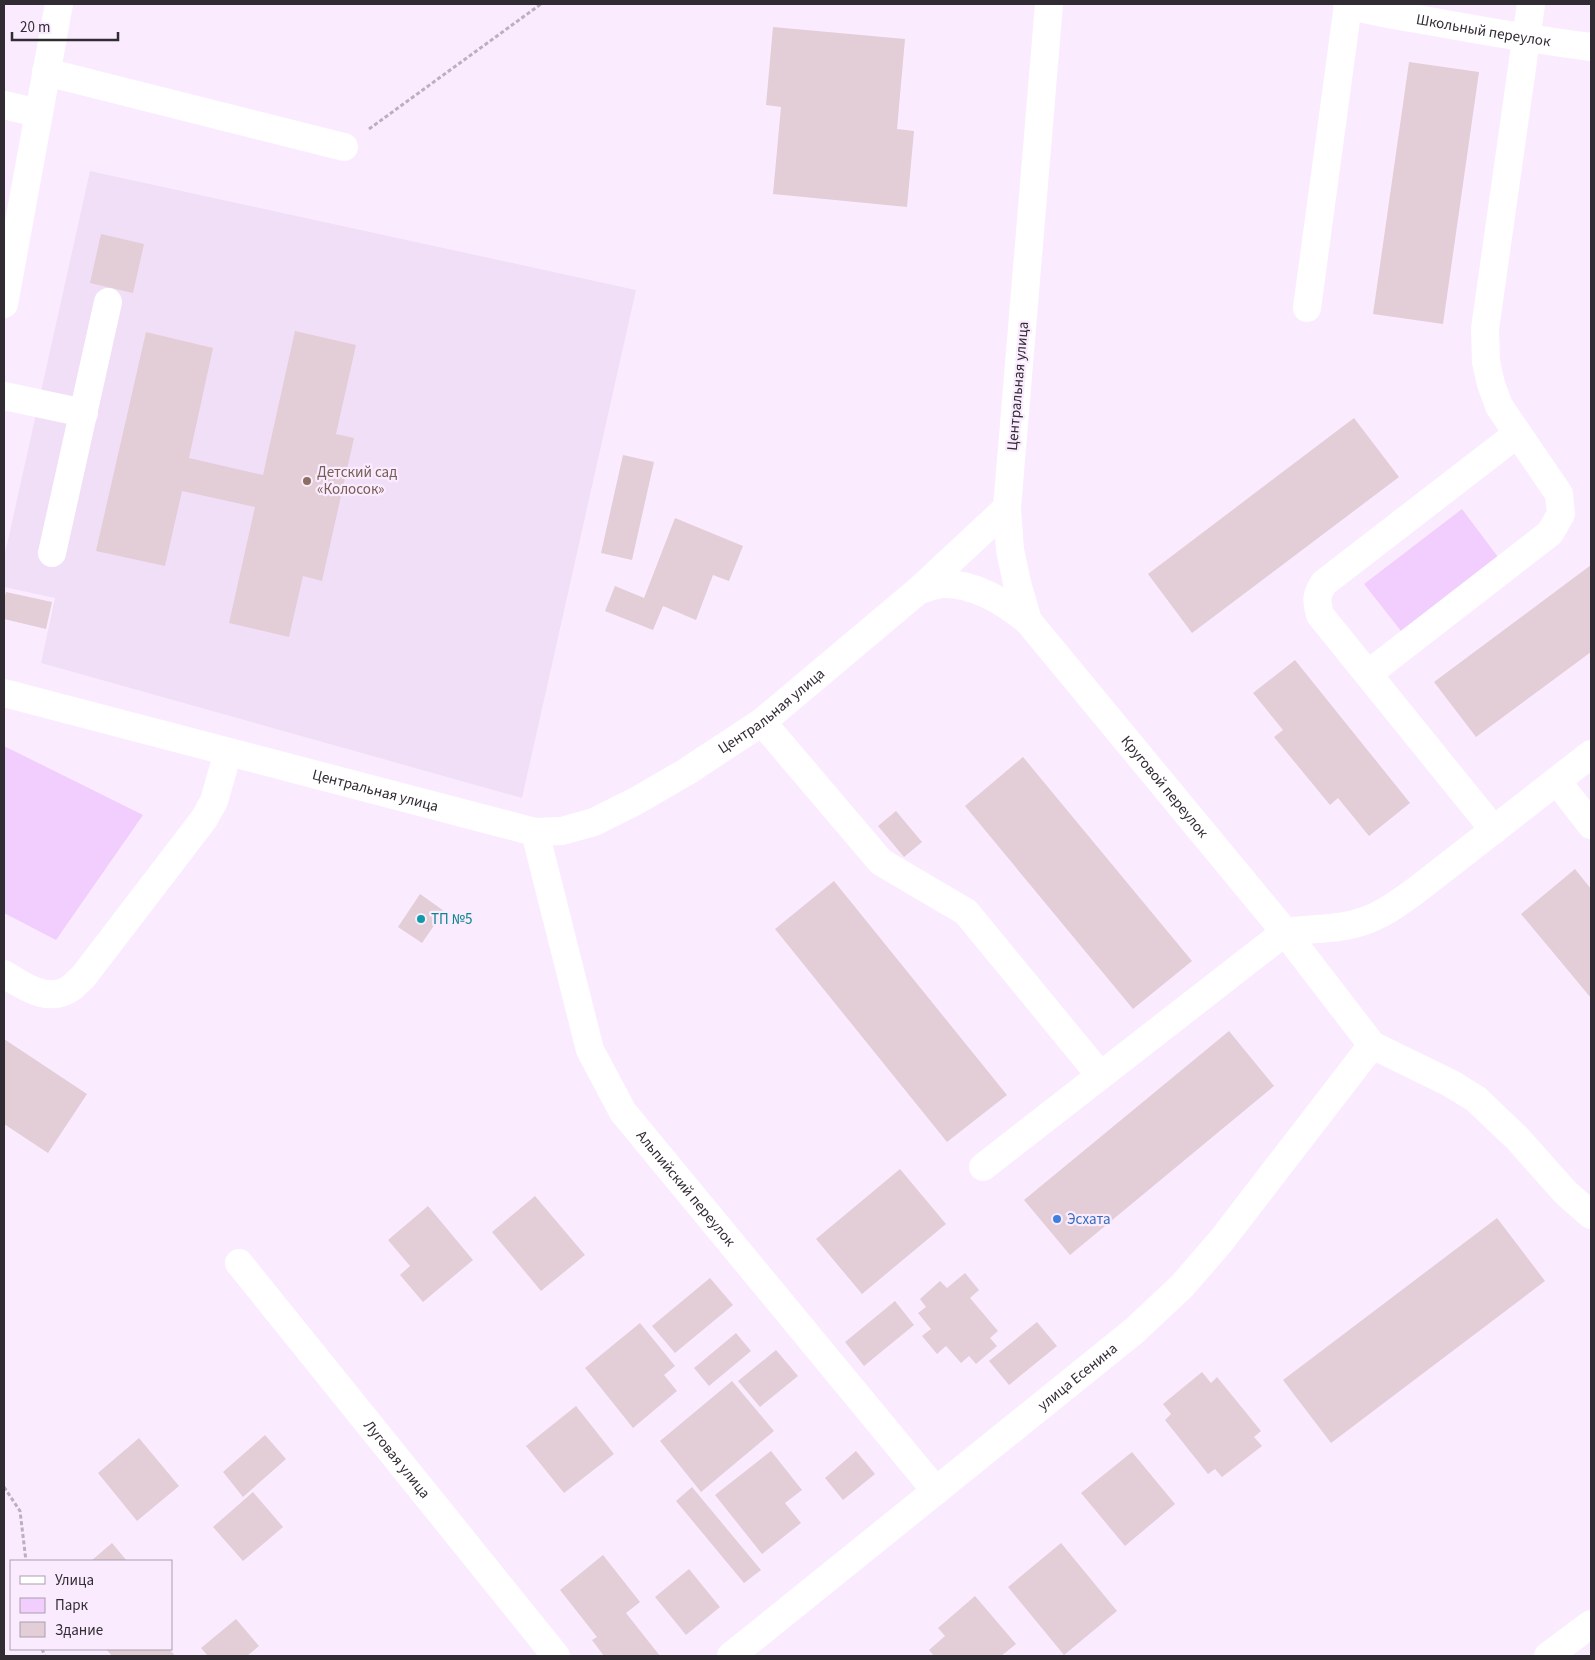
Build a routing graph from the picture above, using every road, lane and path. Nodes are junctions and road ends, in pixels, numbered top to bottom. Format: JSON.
{"nodes":[{"id":1,"x":58,"y":4,"type":"edge"},
{"id":2,"x":540,"y":4,"type":"edge"},
{"id":3,"x":1049,"y":4,"type":"edge"},
{"id":4,"x":1348,"y":4,"type":"edge"},
{"id":5,"x":1531,"y":4,"type":"edge"},
{"id":6,"x":1458,"y":15,"type":"edge"},
{"id":7,"x":1526,"y":38,"type":"junction"},
{"id":8,"x":1591,"y":47,"type":"edge"},
{"id":9,"x":46,"y":72,"type":"junction"},
{"id":10,"x":4,"y":105,"type":"edge"},
{"id":11,"x":38,"y":113,"type":"junction"},
{"id":12,"x":344,"y":147,"type":"joint"},
{"id":13,"x":108,"y":302,"type":"dead end"},
{"id":14,"x":4,"y":304,"type":"edge"},
{"id":15,"x":1307,"y":308,"type":"dead end"},
{"id":16,"x":4,"y":396,"type":"edge"},
{"id":17,"x":84,"y":413,"type":"junction"},
{"id":18,"x":1517,"y":434,"type":"junction"},
{"id":19,"x":1008,"y":508,"type":"junction"},
{"id":20,"x":52,"y":553,"type":"dead end"},
{"id":21,"x":919,"y":590,"type":"junction"},
{"id":22,"x":1028,"y":621,"type":"junction"},
{"id":23,"x":1368,"y":674,"type":"junction"},
{"id":24,"x":4,"y":693,"type":"edge"},
{"id":25,"x":762,"y":722,"type":"junction"},
{"id":26,"x":228,"y":752,"type":"junction"},
{"id":27,"x":1591,"y":754,"type":"edge"},
{"id":28,"x":1557,"y":781,"type":"junction"},
{"id":29,"x":1591,"y":826,"type":"edge"},
{"id":30,"x":1494,"y":830,"type":"junction"},
{"id":31,"x":535,"y":832,"type":"junction"},
{"id":32,"x":1284,"y":932,"type":"junction"},
{"id":33,"x":4,"y":974,"type":"edge"},
{"id":34,"x":1372,"y":1045,"type":"junction"},
{"id":35,"x":1100,"y":1075,"type":"junction"},
{"id":36,"x":983,"y":1167,"type":"dead end"},
{"id":37,"x":1591,"y":1215,"type":"edge"},
{"id":38,"x":239,"y":1263,"type":"dead end"},
{"id":39,"x":4,"y":1487,"type":"edge"},
{"id":40,"x":936,"y":1490,"type":"junction"},
{"id":41,"x":26,"y":1560,"type":"edge"},
{"id":42,"x":1591,"y":1624,"type":"edge"},
{"id":43,"x":556,"y":1656,"type":"edge"},
{"id":44,"x":732,"y":1656,"type":"edge"},
{"id":45,"x":1548,"y":1656,"type":"edge"}],
"edges":[{"from":1,"to":9,"type":"street"},
{"from":2,"to":12,"type":"path"},
{"from":3,"to":19,"type":"street","name":"Центральная улица"},
{"from":4,"to":6,"type":"street","name":"Школьный переулок"},
{"from":4,"to":15,"type":"street"},
{"from":5,"to":7,"type":"street"},
{"from":6,"to":7,"type":"street","name":"Школьный переулок"},
{"from":7,"to":8,"type":"street","name":"Школьный переулок"},
{"from":7,"to":18,"type":"street"},
{"from":9,"to":11,"type":"street"},
{"from":9,"to":12,"type":"street"},
{"from":10,"to":11,"type":"street"},
{"from":11,"to":14,"type":"street"},
{"from":13,"to":17,"type":"street"},
{"from":16,"to":17,"type":"street"},
{"from":17,"to":20,"type":"street"},
{"from":18,"to":23,"type":"street"},
{"from":18,"to":23,"type":"street"},
{"from":19,"to":21,"type":"street","name":"Центральная улица"},
{"from":19,"to":22,"type":"street","name":"Круговой переулок"},
{"from":21,"to":22,"type":"street"},
{"from":21,"to":25,"type":"street","name":"Центральная улица"},
{"from":22,"to":32,"type":"street","name":"Круговой переулок"},
{"from":23,"to":30,"type":"street"},
{"from":24,"to":26,"type":"street","name":"Центральная улица"},
{"from":25,"to":31,"type":"street","name":"Центральная улица"},
{"from":25,"to":35,"type":"street"},
{"from":26,"to":31,"type":"street","name":"Центральная улица"},
{"from":26,"to":33,"type":"street"},
{"from":27,"to":28,"type":"street"},
{"from":28,"to":29,"type":"street"},
{"from":28,"to":30,"type":"street"},
{"from":30,"to":32,"type":"street"},
{"from":31,"to":40,"type":"street","name":"Альпийский переулок"},
{"from":32,"to":34,"type":"street","name":"Круговой переулок"},
{"from":32,"to":35,"type":"street"},
{"from":34,"to":37,"type":"street"},
{"from":34,"to":40,"type":"street","name":"улица Есенина"},
{"from":35,"to":36,"type":"street"},
{"from":38,"to":43,"type":"street","name":"Луговая улица"},
{"from":39,"to":41,"type":"path"},
{"from":40,"to":44,"type":"street","name":"улица Есенина"},
{"from":42,"to":45,"type":"street"}]}
